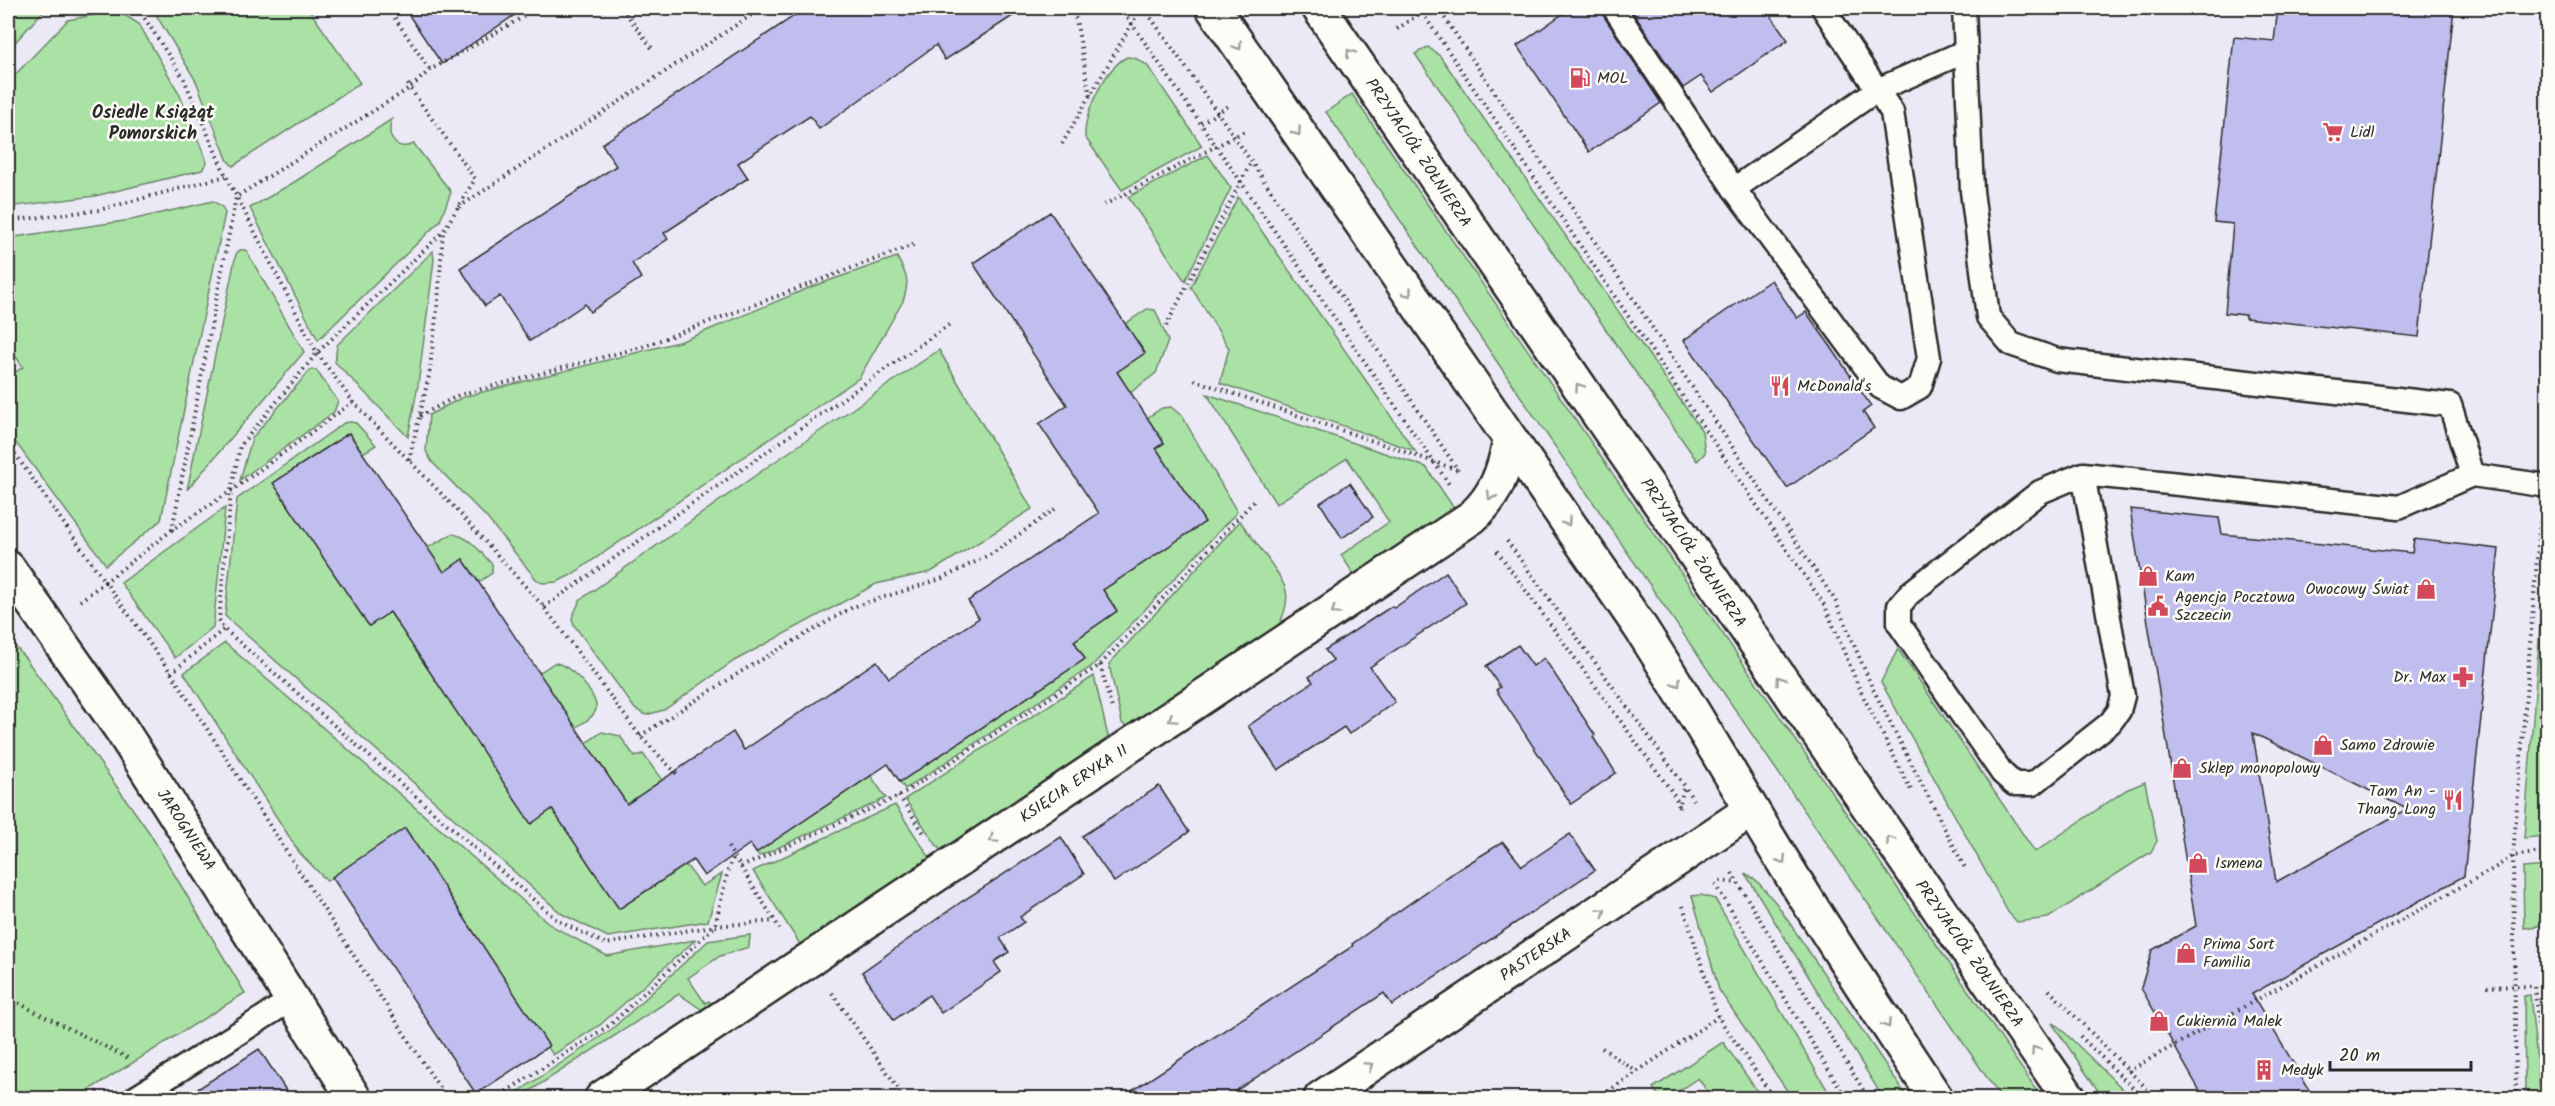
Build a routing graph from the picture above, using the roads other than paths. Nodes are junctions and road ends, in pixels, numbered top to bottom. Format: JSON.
{"nodes":[{"id":1,"x":1213,"y":8,"type":"edge"},
{"id":2,"x":1319,"y":8,"type":"edge"},
{"id":3,"x":1614,"y":8,"type":"edge"},
{"id":4,"x":1823,"y":8,"type":"edge"},
{"id":5,"x":1964,"y":8,"type":"edge"},
{"id":6,"x":1966,"y":51,"type":"junction"},
{"id":7,"x":1877,"y":90,"type":"junction"},
{"id":8,"x":1734,"y":189,"type":"junction"},
{"id":9,"x":1510,"y":441,"type":"junction"},
{"id":10,"x":2083,"y":474,"type":"junction"},
{"id":11,"x":2472,"y":475,"type":"junction"},
{"id":12,"x":2547,"y":486,"type":"edge"},
{"id":13,"x":8,"y":570,"type":"edge"},
{"id":14,"x":1751,"y":810,"type":"junction"},
{"id":15,"x":291,"y":1000,"type":"junction"},
{"id":16,"x":135,"y":1098,"type":"edge"},
{"id":17,"x":354,"y":1098,"type":"edge"},
{"id":18,"x":602,"y":1098,"type":"edge"},
{"id":19,"x":1321,"y":1098,"type":"edge"},
{"id":20,"x":1936,"y":1098,"type":"edge"},
{"id":21,"x":2068,"y":1098,"type":"edge"}],
"edges":[{"from":1,"to":9,"type":"street","one_way":true},
{"from":21,"to":2,"type":"street","name":"PRZYJACIÓŁ ŻOŁNIERZA","one_way":true},
{"from":3,"to":8,"type":"lane"},
{"from":4,"to":7,"type":"lane"},
{"from":5,"to":6,"type":"lane"},
{"from":6,"to":7,"type":"lane"},
{"from":6,"to":11,"type":"lane"},
{"from":7,"to":8,"type":"lane"},
{"from":7,"to":8,"type":"lane"},
{"from":9,"to":14,"type":"street","one_way":true},
{"from":9,"to":18,"type":"street","name":"KSIĘCIA ERYKA II","one_way":true},
{"from":10,"to":10,"type":"lane"},
{"from":10,"to":11,"type":"lane"},
{"from":11,"to":12,"type":"lane"},
{"from":13,"to":15,"type":"street","name":"JAROGNIEWA"},
{"from":19,"to":14,"type":"street","name":"PASTERSKA","one_way":true},
{"from":14,"to":20,"type":"street","one_way":true},
{"from":15,"to":16,"type":"lane"},
{"from":15,"to":17,"type":"street","name":"JAROGNIEWA"}]}
